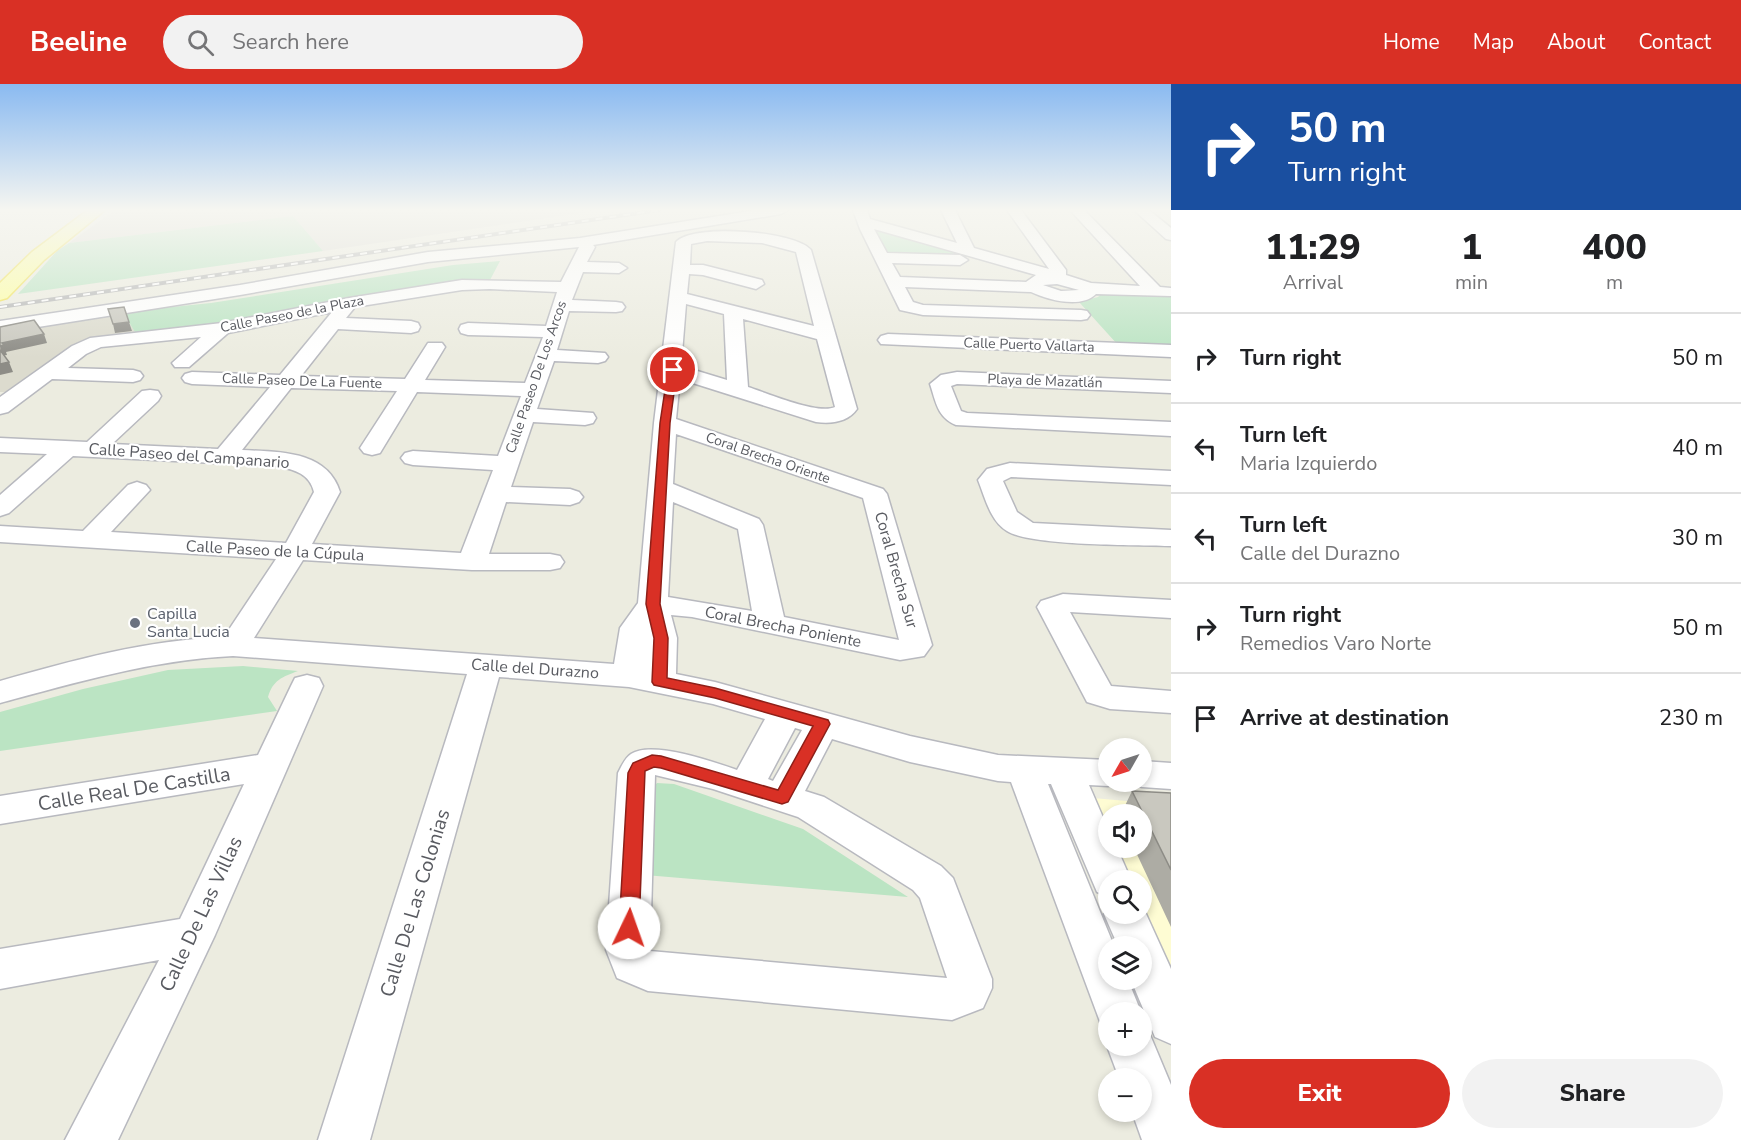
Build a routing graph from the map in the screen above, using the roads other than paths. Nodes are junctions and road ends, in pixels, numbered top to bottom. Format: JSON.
{"nodes":[{"id":1,"x":12,"y":259,"type":"edge"},
{"id":2,"x":35,"y":259,"type":"edge"},
{"id":3,"x":415,"y":259,"type":"edge"},
{"id":4,"x":565,"y":259,"type":"edge"},
{"id":5,"x":580,"y":259,"type":"edge"},
{"id":6,"x":682,"y":259,"type":"edge"},
{"id":7,"x":728,"y":259,"type":"edge"},
{"id":8,"x":806,"y":259,"type":"edge"},
{"id":9,"x":883,"y":259,"type":"edge"},
{"id":10,"x":959,"y":259,"type":"edge"},
{"id":11,"x":1050,"y":259,"type":"edge"},
{"id":12,"x":1129,"y":259,"type":"edge"},
{"id":13,"x":1002,"y":260,"type":"joint"},
{"id":14,"x":9,"y":262,"type":"dead end"},
{"id":15,"x":619,"y":268,"type":"dead end"},
{"id":16,"x":681,"y":268,"type":"junction"},
{"id":17,"x":728,"y":276,"type":"junction"},
{"id":18,"x":1057,"y":277,"type":"junction"},
{"id":19,"x":894,"y":282,"type":"junction"},
{"id":20,"x":756,"y":284,"type":"dead end"},
{"id":21,"x":1034,"y":287,"type":"junction"},
{"id":22,"x":439,"y":288,"type":"junction"},
{"id":23,"x":1088,"y":288,"type":"junction"},
{"id":24,"x":1163,"y":292,"type":"edge"},
{"id":25,"x":0,"y":294,"type":"edge"},
{"id":26,"x":565,"y":296,"type":"junction"},
{"id":27,"x":1068,"y":296,"type":"junction"},
{"id":28,"x":678,"y":297,"type":"junction"},
{"id":29,"x":455,"y":302,"type":"dead end"},
{"id":30,"x":349,"y":303,"type":"junction"},
{"id":31,"x":616,"y":307,"type":"dead end"},
{"id":32,"x":733,"y":311,"type":"junction"},
{"id":33,"x":1081,"y":315,"type":"junction"},
{"id":34,"x":333,"y":323,"type":"junction"},
{"id":35,"x":0,"y":327,"type":"edge"},
{"id":36,"x":411,"y":327,"type":"dead end"},
{"id":37,"x":222,"y":329,"type":"junction"},
{"id":38,"x":468,"y":329,"type":"dead end"},
{"id":39,"x":554,"y":332,"type":"junction"},
{"id":40,"x":826,"y":335,"type":"junction"},
{"id":41,"x":888,"y":340,"type":"dead end"},
{"id":42,"x":435,"y":347,"type":"dead end"},
{"id":43,"x":1106,"y":347,"type":"junction"},
{"id":44,"x":1171,"y":351,"type":"edge"},
{"id":45,"x":546,"y":355,"type":"junction"},
{"id":46,"x":598,"y":357,"type":"dead end"},
{"id":47,"x":673,"y":370,"type":"junction"},
{"id":48,"x":47,"y":373,"type":"junction"},
{"id":49,"x":133,"y":376,"type":"dead end"},
{"id":50,"x":287,"y":381,"type":"junction"},
{"id":51,"x":411,"y":385,"type":"junction"},
{"id":52,"x":1132,"y":385,"type":"junction"},
{"id":53,"x":1171,"y":387,"type":"edge"},
{"id":54,"x":533,"y":390,"type":"junction"},
{"id":55,"x":738,"y":391,"type":"junction"},
{"id":56,"x":150,"y":396,"type":"dead end"},
{"id":57,"x":0,"y":407,"type":"edge"},
{"id":58,"x":524,"y":415,"type":"junction"},
{"id":59,"x":585,"y":418,"type":"dead end"},
{"id":60,"x":1160,"y":422,"type":"edge"},
{"id":61,"x":665,"y":423,"type":"junction"},
{"id":62,"x":0,"y":445,"type":"edge"},
{"id":63,"x":372,"y":448,"type":"dead end"},
{"id":64,"x":67,"y":449,"type":"junction"},
{"id":65,"x":92,"y":450,"type":"junction"},
{"id":66,"x":225,"y":456,"type":"junction"},
{"id":67,"x":413,"y":458,"type":"dead end"},
{"id":68,"x":506,"y":464,"type":"junction"},
{"id":69,"x":1171,"y":478,"type":"edge"},
{"id":70,"x":661,"y":488,"type":"junction"},
{"id":71,"x":137,"y":490,"type":"dead end"},
{"id":72,"x":871,"y":492,"type":"joint"},
{"id":73,"x":497,"y":494,"type":"junction"},
{"id":74,"x":570,"y":497,"type":"dead end"},
{"id":75,"x":0,"y":508,"type":"edge"},
{"id":76,"x":0,"y":534,"type":"edge"},
{"id":77,"x":1171,"y":538,"type":"edge"},
{"id":78,"x":88,"y":541,"type":"junction"},
{"id":79,"x":295,"y":551,"type":"junction"},
{"id":80,"x":472,"y":562,"type":"junction"},
{"id":81,"x":550,"y":562,"type":"dead end"},
{"id":82,"x":653,"y":604,"type":"junction"},
{"id":83,"x":1171,"y":609,"type":"edge"},
{"id":84,"x":770,"y":624,"type":"junction"},
{"id":85,"x":233,"y":646,"type":"junction"},
{"id":86,"x":913,"y":649,"type":"joint"},
{"id":87,"x":486,"y":666,"type":"junction"},
{"id":88,"x":644,"y":679,"type":"junction"},
{"id":89,"x":307,"y":686,"type":"dead end"},
{"id":90,"x":0,"y":692,"type":"edge"},
{"id":91,"x":1171,"y":702,"type":"edge"},
{"id":92,"x":786,"y":713,"type":"junction"},
{"id":93,"x":822,"y":724,"type":"junction"},
{"id":94,"x":268,"y":767,"type":"junction"},
{"id":95,"x":1024,"y":768,"type":"junction"},
{"id":96,"x":1064,"y":770,"type":"junction"},
{"id":97,"x":1098,"y":772,"type":"edge"},
{"id":98,"x":1152,"y":775,"type":"edge"},
{"id":99,"x":1171,"y":776,"type":"edge"},
{"id":100,"x":764,"y":792,"type":"junction"},
{"id":101,"x":0,"y":810,"type":"edge"},
{"id":102,"x":1107,"y":870,"type":"edge"},
{"id":103,"x":194,"y":935,"type":"junction"},
{"id":104,"x":0,"y":969,"type":"edge"},
{"id":105,"x":1152,"y":976,"type":"edge"},
{"id":106,"x":1114,"y":1002,"type":"edge"},
{"id":107,"x":1171,"y":1022,"type":"edge"},
{"id":108,"x":1135,"y":1056,"type":"edge"},
{"id":109,"x":91,"y":1140,"type":"edge"},
{"id":110,"x":344,"y":1140,"type":"edge"},
{"id":111,"x":1168,"y":1140,"type":"edge"}],
"edges":[{"from":1,"to":14,"type":"main road"},
{"from":2,"to":25,"type":"main road"},
{"from":3,"to":35,"type":"street"},
{"from":4,"to":26,"type":"street","name":"Calle Paseo De Los Arcos"},
{"from":5,"to":15,"type":"street"},
{"from":6,"to":16,"type":"street"},
{"from":7,"to":17,"type":"street"},
{"from":8,"to":40,"type":"street"},
{"from":9,"to":19,"type":"street"},
{"from":10,"to":13,"type":"street"},
{"from":11,"to":18,"type":"street"},
{"from":12,"to":24,"type":"street"},
{"from":13,"to":18,"type":"street"},
{"from":16,"to":17,"type":"street"},
{"from":16,"to":28,"type":"street"},
{"from":17,"to":20,"type":"street"},
{"from":18,"to":21,"type":"street"},
{"from":18,"to":23,"type":"street"},
{"from":19,"to":21,"type":"street"},
{"from":19,"to":33,"type":"street"},
{"from":21,"to":27,"type":"street"},
{"from":22,"to":26,"type":"street","name":"Calle Paseo de la Plaza"},
{"from":22,"to":29,"type":"street"},
{"from":22,"to":30,"type":"street","name":"Calle Paseo de la Plaza"},
{"from":23,"to":24,"type":"street"},
{"from":23,"to":27,"type":"street"},
{"from":26,"to":31,"type":"street","name":"Calle Paseo de la Plaza"},
{"from":26,"to":39,"type":"street","name":"Calle Paseo De Los Arcos"},
{"from":27,"to":33,"type":"street"},
{"from":28,"to":32,"type":"street"},
{"from":28,"to":47,"type":"street"},
{"from":30,"to":34,"type":"street"},
{"from":30,"to":37,"type":"street","name":"Calle Paseo de la Plaza"},
{"from":32,"to":40,"type":"street"},
{"from":32,"to":55,"type":"street"},
{"from":33,"to":43,"type":"street"},
{"from":34,"to":36,"type":"street"},
{"from":34,"to":50,"type":"street"},
{"from":37,"to":48,"type":"street","name":"Calle Paseo de la Plaza"},
{"from":37,"to":50,"type":"street","name":"Calle Paseo De La Fuente"},
{"from":38,"to":39,"type":"street"},
{"from":39,"to":45,"type":"street","name":"Calle Paseo De Los Arcos"},
{"from":40,"to":55,"type":"street"},
{"from":41,"to":43,"type":"street","name":"Calle Puerto Vallarta"},
{"from":42,"to":51,"type":"street","name":"Calle Paseo De La Fuente"},
{"from":43,"to":44,"type":"street","name":"Calle Puerto Vallarta"},
{"from":43,"to":52,"type":"street"},
{"from":45,"to":46,"type":"street"},
{"from":45,"to":54,"type":"street","name":"Calle Paseo De Los Arcos"},
{"from":47,"to":55,"type":"street"},
{"from":47,"to":61,"type":"street"},
{"from":48,"to":49,"type":"street"},
{"from":48,"to":57,"type":"street","name":"Calle Paseo de la Plaza"},
{"from":50,"to":51,"type":"street","name":"Calle Paseo De La Fuente"},
{"from":50,"to":66,"type":"street"},
{"from":51,"to":54,"type":"street","name":"Calle Paseo De La Fuente"},
{"from":51,"to":63,"type":"street","name":"Calle Paseo De La Fuente"},
{"from":52,"to":53,"type":"street","name":"Playa de Mazatlán"},
{"from":52,"to":60,"type":"street"},
{"from":52,"to":60,"type":"street","name":"Playa de Mazatlán"},
{"from":54,"to":58,"type":"street","name":"Calle Paseo De Los Arcos"},
{"from":56,"to":65,"type":"street"},
{"from":58,"to":59,"type":"street"},
{"from":58,"to":68,"type":"street","name":"Calle Paseo De Los Arcos"},
{"from":61,"to":70,"type":"street"},
{"from":61,"to":72,"type":"street","name":"Coral Brecha Oriente"},
{"from":62,"to":64,"type":"street","name":"Calle Paseo del Campanario"},
{"from":64,"to":65,"type":"street","name":"Calle Paseo del Campanario"},
{"from":64,"to":75,"type":"street"},
{"from":65,"to":66,"type":"street","name":"Calle Paseo del Campanario"},
{"from":66,"to":79,"type":"street","name":"Calle Paseo del Campanario"},
{"from":67,"to":68,"type":"street"},
{"from":68,"to":73,"type":"street","name":"Calle Paseo De Los Arcos"},
{"from":69,"to":77,"type":"street"},
{"from":70,"to":82,"type":"street"},
{"from":70,"to":84,"type":"street"},
{"from":71,"to":78,"type":"street"},
{"from":72,"to":86,"type":"street","name":"Coral Brecha Sur"},
{"from":73,"to":74,"type":"street"},
{"from":73,"to":80,"type":"street","name":"Calle Paseo De Los Arcos"},
{"from":76,"to":78,"type":"street","name":"Calle Paseo de la Cúpula"},
{"from":78,"to":79,"type":"street","name":"Calle Paseo de la Cúpula"},
{"from":79,"to":80,"type":"street","name":"Calle Paseo de la Cúpula"},
{"from":79,"to":85,"type":"street","name":"Calle Paseo del Campanario"},
{"from":80,"to":81,"type":"street","name":"Calle Paseo de la Cúpula"},
{"from":82,"to":84,"type":"street","name":"Coral Brecha Poniente"},
{"from":82,"to":88,"type":"street"},
{"from":83,"to":91,"type":"street"},
{"from":84,"to":86,"type":"street","name":"Coral Brecha Poniente"},
{"from":85,"to":87,"type":"street","name":"Calle del Durazno"},
{"from":85,"to":90,"type":"street","name":"Calle del Durazno"},
{"from":87,"to":88,"type":"street","name":"Calle del Durazno"},
{"from":87,"to":110,"type":"street","name":"Calle De Las Colonias"},
{"from":88,"to":92,"type":"street","name":"Calle del Durazno"},
{"from":89,"to":94,"type":"street","name":"Calle De Las Villas"},
{"from":92,"to":93,"type":"street","name":"Calle del Durazno"},
{"from":92,"to":100,"type":"street"},
{"from":93,"to":95,"type":"street","name":"Calle del Durazno"},
{"from":93,"to":100,"type":"street"},
{"from":94,"to":101,"type":"street","name":"Calle Real De Castilla"},
{"from":94,"to":103,"type":"street","name":"Calle De Las Villas"},
{"from":95,"to":96,"type":"street","name":"Calle del Durazno"},
{"from":95,"to":106,"type":"street"},
{"from":96,"to":97,"type":"street","name":"Calle del Durazno"},
{"from":96,"to":102,"type":"street"},
{"from":98,"to":99,"type":"street"},
{"from":100,"to":100,"type":"street"},
{"from":103,"to":104,"type":"street"},
{"from":103,"to":109,"type":"street","name":"Calle De Las Villas"},
{"from":105,"to":107,"type":"street"},
{"from":108,"to":111,"type":"street"}]}
